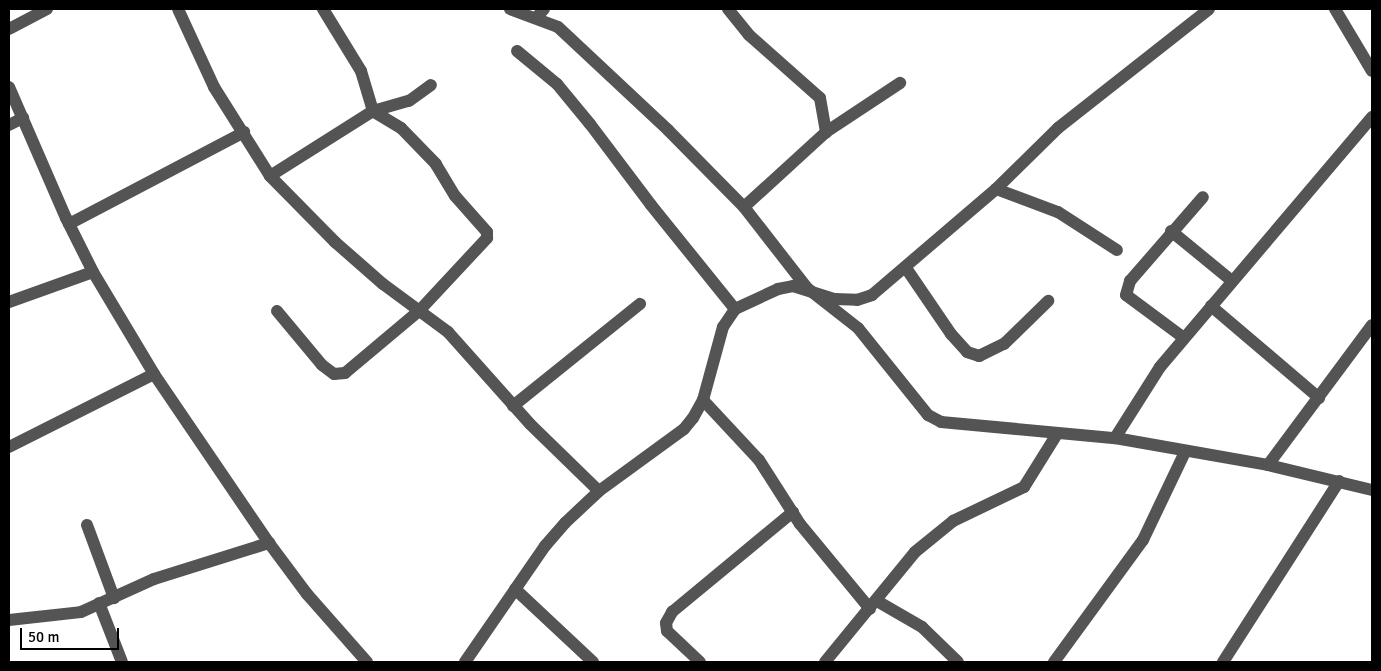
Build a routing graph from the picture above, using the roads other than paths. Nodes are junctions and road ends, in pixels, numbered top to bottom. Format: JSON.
{"nodes":[{"id":1,"x":47,"y":9,"type":"edge"},
{"id":2,"x":178,"y":9,"type":"edge"},
{"id":3,"x":323,"y":9,"type":"edge"},
{"id":4,"x":510,"y":9,"type":"edge"},
{"id":5,"x":728,"y":9,"type":"edge"},
{"id":6,"x":1209,"y":9,"type":"edge"},
{"id":7,"x":1335,"y":9,"type":"edge"},
{"id":8,"x":540,"y":13,"type":"edge"},
{"id":9,"x":9,"y":29,"type":"edge"},
{"id":10,"x":518,"y":51,"type":"dead end"},
{"id":11,"x":1372,"y":71,"type":"edge"},
{"id":12,"x":900,"y":83,"type":"dead end"},
{"id":13,"x":431,"y":85,"type":"dead end"},
{"id":14,"x":9,"y":86,"type":"edge"},
{"id":15,"x":373,"y":111,"type":"junction"},
{"id":16,"x":1372,"y":117,"type":"edge"},
{"id":17,"x":23,"y":118,"type":"junction"},
{"id":18,"x":9,"y":125,"type":"edge"},
{"id":19,"x":244,"y":132,"type":"junction"},
{"id":20,"x":826,"y":132,"type":"junction"},
{"id":21,"x":270,"y":176,"type":"junction"},
{"id":22,"x":996,"y":189,"type":"junction"},
{"id":23,"x":1203,"y":197,"type":"dead end"},
{"id":24,"x":744,"y":207,"type":"junction"},
{"id":25,"x":69,"y":224,"type":"junction"},
{"id":26,"x":1171,"y":231,"type":"junction"},
{"id":27,"x":1117,"y":250,"type":"dead end"},
{"id":28,"x":906,"y":268,"type":"junction"},
{"id":29,"x":94,"y":272,"type":"junction"},
{"id":30,"x":1232,"y":281,"type":"junction"},
{"id":31,"x":807,"y":288,"type":"junction"},
{"id":32,"x":9,"y":302,"type":"edge"},
{"id":33,"x":1048,"y":302,"type":"dead end"},
{"id":34,"x":640,"y":304,"type":"dead end"},
{"id":35,"x":1211,"y":306,"type":"junction"},
{"id":36,"x":735,"y":309,"type":"junction"},
{"id":37,"x":277,"y":311,"type":"dead end"},
{"id":38,"x":419,"y":312,"type":"junction"},
{"id":39,"x":1372,"y":325,"type":"edge"},
{"id":40,"x":1184,"y":338,"type":"junction"},
{"id":41,"x":154,"y":374,"type":"junction"},
{"id":42,"x":1318,"y":398,"type":"junction"},
{"id":43,"x":703,"y":400,"type":"junction"},
{"id":44,"x":513,"y":406,"type":"junction"},
{"id":45,"x":1057,"y":434,"type":"junction"},
{"id":46,"x":1115,"y":438,"type":"junction"},
{"id":47,"x":9,"y":447,"type":"edge"},
{"id":48,"x":1186,"y":452,"type":"junction"},
{"id":49,"x":1268,"y":465,"type":"junction"},
{"id":50,"x":1339,"y":481,"type":"junction"},
{"id":51,"x":1372,"y":490,"type":"edge"},
{"id":52,"x":599,"y":491,"type":"junction"},
{"id":53,"x":793,"y":512,"type":"junction"},
{"id":54,"x":87,"y":525,"type":"dead end"},
{"id":55,"x":269,"y":543,"type":"junction"},
{"id":56,"x":515,"y":589,"type":"junction"},
{"id":57,"x":114,"y":598,"type":"junction"},
{"id":58,"x":99,"y":603,"type":"junction"},
{"id":59,"x":873,"y":605,"type":"junction"},
{"id":60,"x":9,"y":620,"type":"edge"},
{"id":61,"x":122,"y":662,"type":"edge"},
{"id":62,"x":367,"y":662,"type":"edge"},
{"id":63,"x":465,"y":662,"type":"edge"},
{"id":64,"x":593,"y":662,"type":"edge"},
{"id":65,"x":700,"y":662,"type":"edge"},
{"id":66,"x":825,"y":662,"type":"edge"},
{"id":67,"x":958,"y":662,"type":"edge"},
{"id":68,"x":1054,"y":662,"type":"edge"},
{"id":69,"x":1223,"y":662,"type":"edge"}],
"edges":[{"from":1,"to":9,"type":"street"},
{"from":2,"to":19,"type":"street"},
{"from":3,"to":15,"type":"street"},
{"from":4,"to":8,"type":"street"},
{"from":5,"to":20,"type":"street"},
{"from":6,"to":22,"type":"street"},
{"from":7,"to":11,"type":"street"},
{"from":8,"to":24,"type":"street"},
{"from":10,"to":36,"type":"street"},
{"from":12,"to":20,"type":"street"},
{"from":13,"to":15,"type":"street"},
{"from":14,"to":17,"type":"street"},
{"from":15,"to":21,"type":"street"},
{"from":15,"to":38,"type":"street"},
{"from":16,"to":30,"type":"street"},
{"from":17,"to":18,"type":"street"},
{"from":17,"to":25,"type":"street"},
{"from":19,"to":21,"type":"street"},
{"from":19,"to":25,"type":"street"},
{"from":20,"to":24,"type":"street"},
{"from":21,"to":38,"type":"street"},
{"from":22,"to":27,"type":"street"},
{"from":22,"to":28,"type":"street"},
{"from":23,"to":26,"type":"street"},
{"from":24,"to":31,"type":"street"},
{"from":25,"to":29,"type":"street"},
{"from":26,"to":30,"type":"street"},
{"from":26,"to":40,"type":"street"},
{"from":28,"to":31,"type":"street"},
{"from":28,"to":33,"type":"street"},
{"from":29,"to":32,"type":"street"},
{"from":29,"to":41,"type":"street"},
{"from":30,"to":35,"type":"street"},
{"from":31,"to":36,"type":"street"},
{"from":31,"to":45,"type":"street"},
{"from":34,"to":44,"type":"street"},
{"from":35,"to":40,"type":"street"},
{"from":35,"to":42,"type":"street"},
{"from":36,"to":43,"type":"street"},
{"from":37,"to":38,"type":"street"},
{"from":38,"to":44,"type":"street"},
{"from":39,"to":42,"type":"street"},
{"from":40,"to":46,"type":"street"},
{"from":41,"to":47,"type":"street"},
{"from":41,"to":55,"type":"street"},
{"from":42,"to":49,"type":"street"},
{"from":43,"to":52,"type":"street"},
{"from":43,"to":53,"type":"street"},
{"from":44,"to":52,"type":"street"},
{"from":45,"to":46,"type":"street"},
{"from":45,"to":59,"type":"street"},
{"from":46,"to":48,"type":"street"},
{"from":48,"to":49,"type":"street"},
{"from":48,"to":68,"type":"street"},
{"from":49,"to":50,"type":"street"},
{"from":50,"to":51,"type":"street"},
{"from":50,"to":69,"type":"street"},
{"from":52,"to":56,"type":"street"},
{"from":53,"to":59,"type":"street"},
{"from":53,"to":65,"type":"street"},
{"from":54,"to":57,"type":"street"},
{"from":55,"to":57,"type":"street"},
{"from":55,"to":62,"type":"street"},
{"from":56,"to":63,"type":"street"},
{"from":56,"to":64,"type":"street"},
{"from":57,"to":58,"type":"street"},
{"from":58,"to":60,"type":"street"},
{"from":58,"to":61,"type":"street"},
{"from":59,"to":66,"type":"street"},
{"from":59,"to":67,"type":"street"}]}
